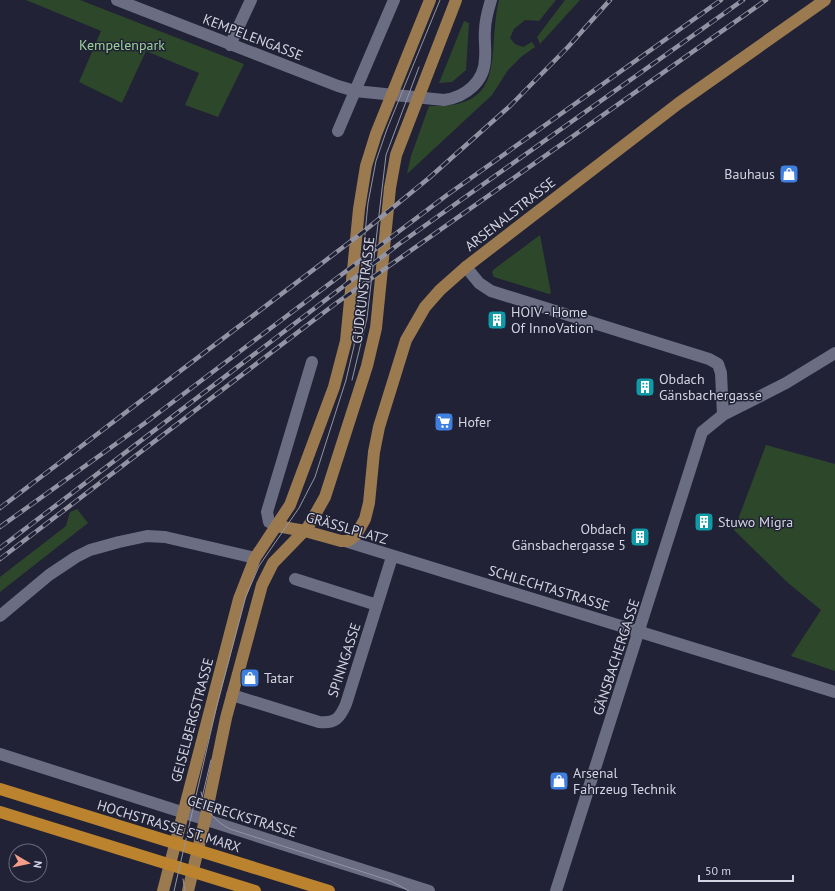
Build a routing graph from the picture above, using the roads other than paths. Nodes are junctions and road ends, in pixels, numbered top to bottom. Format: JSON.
{"nodes":[{"id":1,"x":117,"y":0,"type":"edge"},
{"id":2,"x":251,"y":0,"type":"edge"},
{"id":3,"x":394,"y":0,"type":"edge"},
{"id":4,"x":430,"y":0,"type":"edge"},
{"id":5,"x":456,"y":0,"type":"edge"},
{"id":6,"x":491,"y":0,"type":"edge"},
{"id":7,"x":825,"y":0,"type":"edge"},
{"id":8,"x":230,"y":44,"type":"junction"},
{"id":9,"x":356,"y":90,"type":"junction"},
{"id":10,"x":338,"y":131,"type":"dead end"},
{"id":11,"x":466,"y":267,"type":"junction"},
{"id":12,"x":835,"y":353,"type":"edge"},
{"id":13,"x":312,"y":362,"type":"dead end"},
{"id":14,"x":723,"y":415,"type":"junction"},
{"id":15,"x":277,"y":526,"type":"junction"},
{"id":16,"x":305,"y":531,"type":"junction"},
{"id":17,"x":345,"y":542,"type":"junction"},
{"id":18,"x":392,"y":557,"type":"junction"},
{"id":19,"x":255,"y":558,"type":"junction"},
{"id":20,"x":295,"y":579,"type":"dead end"},
{"id":21,"x":377,"y":605,"type":"junction"},
{"id":22,"x":0,"y":616,"type":"edge"},
{"id":23,"x":640,"y":632,"type":"junction"},
{"id":24,"x":835,"y":692,"type":"edge"},
{"id":25,"x":232,"y":695,"type":"junction"},
{"id":26,"x":0,"y":754,"type":"edge"},
{"id":27,"x":0,"y":789,"type":"edge"},
{"id":28,"x":0,"y":812,"type":"edge"},
{"id":29,"x":183,"y":813,"type":"junction"},
{"id":30,"x":205,"y":820,"type":"junction"},
{"id":31,"x":163,"y":891,"type":"edge"},
{"id":32,"x":188,"y":891,"type":"edge"},
{"id":33,"x":255,"y":891,"type":"edge"},
{"id":34,"x":328,"y":891,"type":"edge"},
{"id":35,"x":429,"y":891,"type":"edge"},
{"id":36,"x":556,"y":891,"type":"edge"}],
"edges":[{"from":1,"to":8,"type":"street","name":"KEMPELENGASSE"},
{"from":2,"to":8,"type":"street"},
{"from":3,"to":9,"type":"street"},
{"from":4,"to":15,"type":"main road","name":"GUDRUNSTRASSE"},
{"from":5,"to":16,"type":"main road","name":"GUDRUNSTRASSE"},
{"from":6,"to":9,"type":"street","name":"KEMPELENGASSE"},
{"from":7,"to":11,"type":"main road","name":"ARSENALSTRASSE"},
{"from":8,"to":9,"type":"street","name":"KEMPELENGASSE"},
{"from":9,"to":10,"type":"street"},
{"from":11,"to":14,"type":"street"},
{"from":11,"to":17,"type":"main road","name":"ARSENALSTRASSE"},
{"from":12,"to":14,"type":"street"},
{"from":13,"to":15,"type":"street"},
{"from":14,"to":23,"type":"street","name":"GÄNSBACHERGASSE"},
{"from":15,"to":16,"type":"main road","name":"GRÄSSLPLATZ"},
{"from":15,"to":19,"type":"main road","name":"GUDRUNSTRASSE"},
{"from":16,"to":17,"type":"main road","name":"GRÄSSLPLATZ"},
{"from":16,"to":25,"type":"main road","name":"GUDRUNSTRASSE"},
{"from":17,"to":18,"type":"street","name":"GRÄSSLPLATZ"},
{"from":18,"to":21,"type":"street","name":"GRÄSSLPLATZ"},
{"from":18,"to":23,"type":"street","name":"SCHLECHTASTRASSE"},
{"from":19,"to":22,"type":"street"},
{"from":19,"to":29,"type":"main road","name":"GEISELBERGSTRASSE"},
{"from":20,"to":21,"type":"street"},
{"from":21,"to":25,"type":"street","name":"SPINNGASSE"},
{"from":23,"to":24,"type":"street","name":"SCHLECHTASTRASSE"},
{"from":23,"to":36,"type":"street","name":"GÄNSBACHERGASSE"},
{"from":25,"to":30,"type":"main road"},
{"from":26,"to":29,"type":"street","name":"GEIERECKSTRASSE"},
{"from":27,"to":34,"type":"highway","name":"HOCHSTRASSE ST. MARX"},
{"from":28,"to":33,"type":"highway"},
{"from":29,"to":30,"type":"street","name":"GEIERECKSTRASSE"},
{"from":29,"to":31,"type":"main road","name":"GEISELBERGSTRASSE"},
{"from":30,"to":32,"type":"main road"},
{"from":30,"to":35,"type":"street","name":"GEIERECKSTRASSE"}]}
